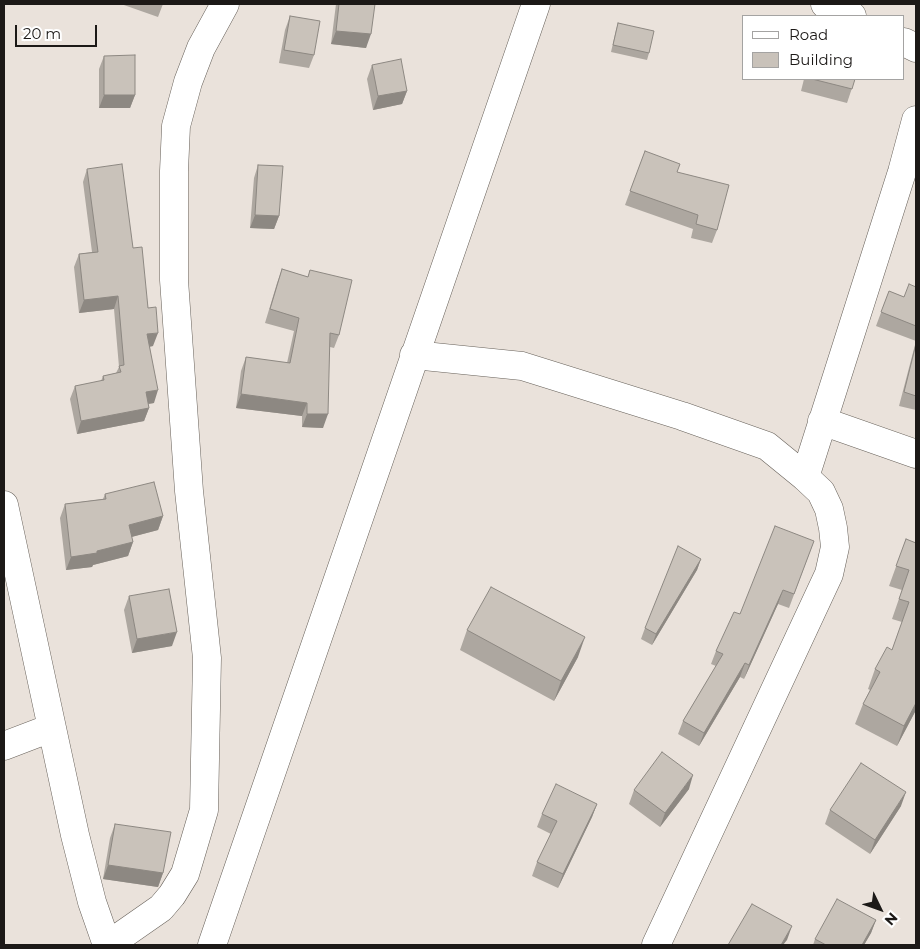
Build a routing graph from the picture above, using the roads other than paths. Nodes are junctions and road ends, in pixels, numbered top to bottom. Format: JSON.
{"nodes":[{"id":1,"x":225,"y":4,"type":"edge"},
{"id":2,"x":536,"y":4,"type":"edge"},
{"id":3,"x":825,"y":4,"type":"edge"},
{"id":4,"x":850,"y":15,"type":"edge"},
{"id":5,"x":916,"y":120,"type":"edge"},
{"id":6,"x":414,"y":355,"type":"junction"},
{"id":7,"x":822,"y":421,"type":"junction"},
{"id":8,"x":916,"y":454,"type":"edge"},
{"id":9,"x":806,"y":477,"type":"junction"},
{"id":10,"x":4,"y":505,"type":"edge"},
{"id":11,"x":52,"y":728,"type":"junction"},
{"id":12,"x":4,"y":746,"type":"edge"},
{"id":13,"x":107,"y":945,"type":"edge"},
{"id":14,"x":212,"y":945,"type":"edge"},
{"id":15,"x":656,"y":945,"type":"edge"}],
"edges":[{"from":1,"to":13,"type":"street"},
{"from":2,"to":6,"type":"street"},
{"from":3,"to":4,"type":"street"},
{"from":5,"to":7,"type":"street"},
{"from":6,"to":9,"type":"street"},
{"from":6,"to":14,"type":"street"},
{"from":7,"to":8,"type":"street"},
{"from":7,"to":9,"type":"street"},
{"from":9,"to":15,"type":"street"},
{"from":10,"to":11,"type":"street"},
{"from":11,"to":12,"type":"street"},
{"from":11,"to":13,"type":"street"}]}
